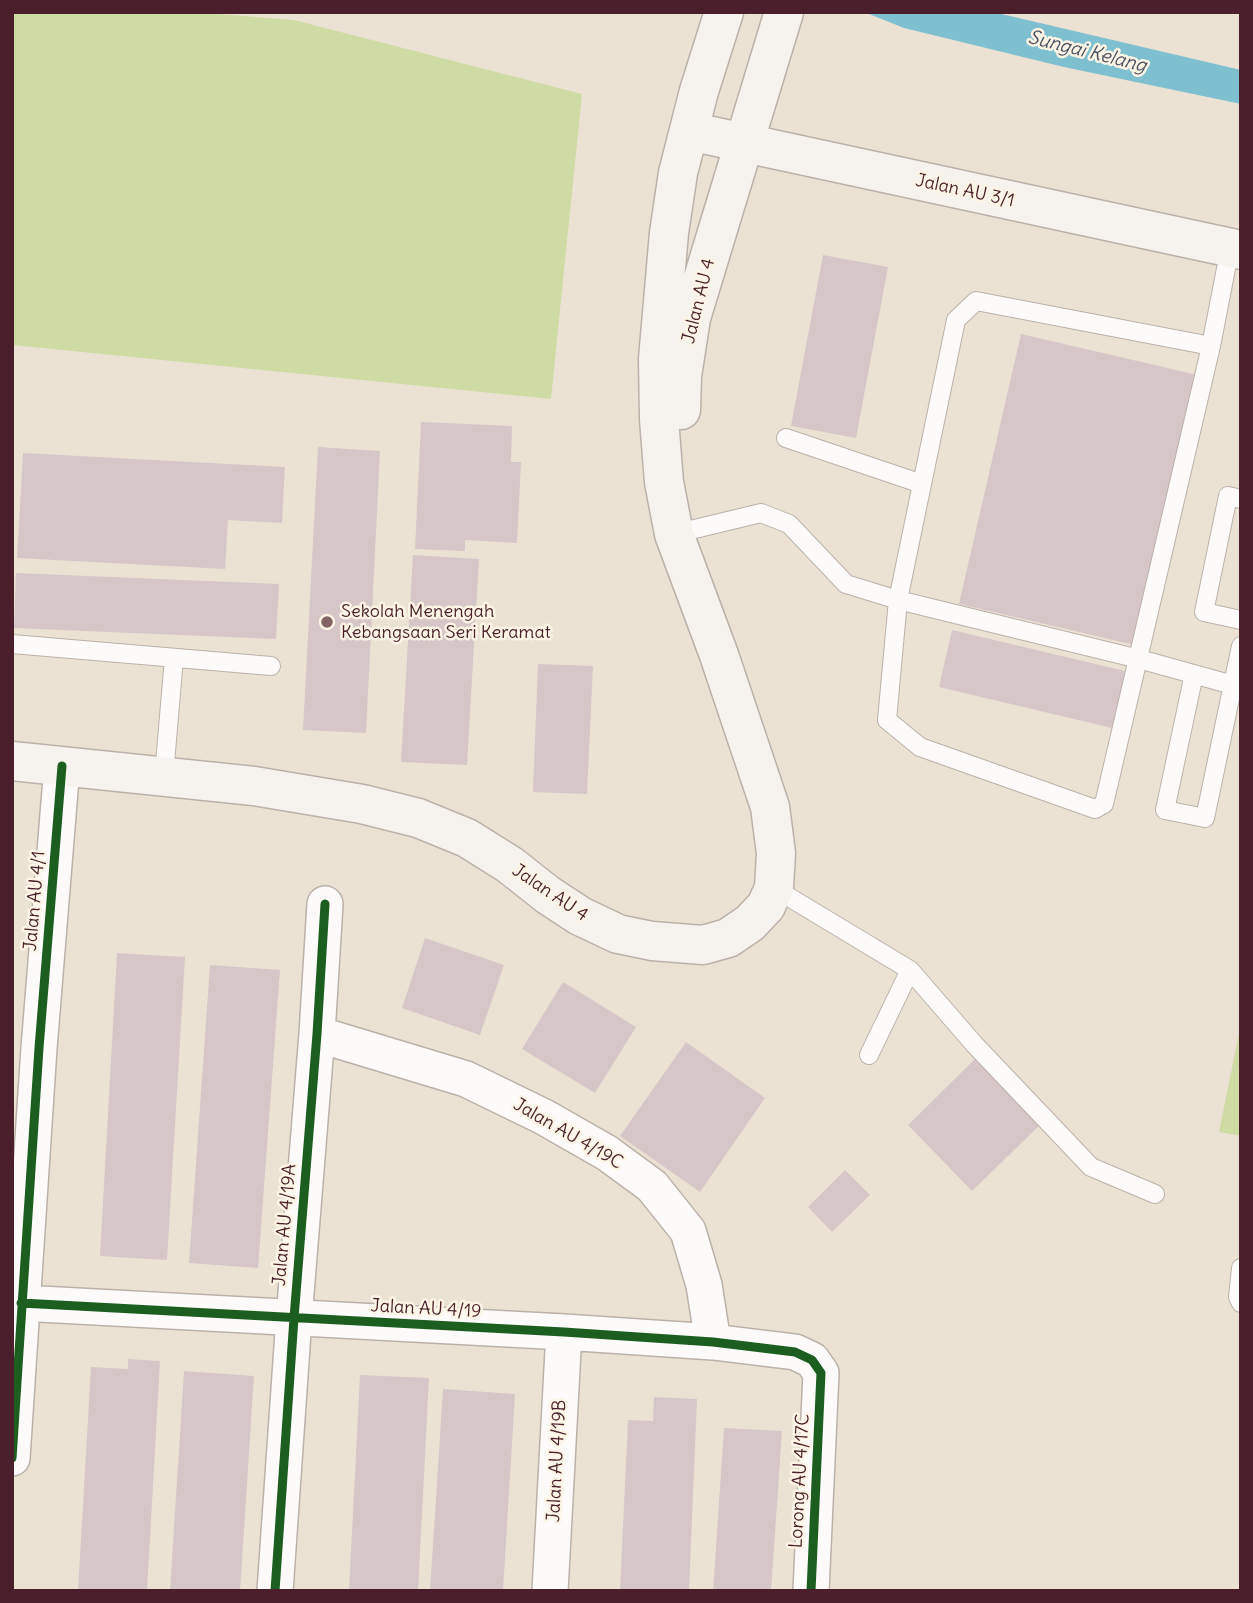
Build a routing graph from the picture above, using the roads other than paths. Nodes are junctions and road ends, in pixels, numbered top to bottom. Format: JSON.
{"nodes":[{"id":1,"x":724,"y":12,"type":"edge"},
{"id":2,"x":784,"y":12,"type":"edge"},
{"id":3,"x":689,"y":131,"type":"junction"},
{"id":4,"x":744,"y":143,"type":"junction"},
{"id":5,"x":1235,"y":249,"type":"edge"},
{"id":6,"x":1211,"y":346,"type":"junction"},
{"id":7,"x":786,"y":438,"type":"dead end"},
{"id":8,"x":922,"y":484,"type":"junction"},
{"id":9,"x":1241,"y":499,"type":"edge"},
{"id":10,"x":684,"y":531,"type":"junction"},
{"id":11,"x":898,"y":600,"type":"junction"},
{"id":12,"x":1241,"y":620,"type":"edge"},
{"id":13,"x":12,"y":643,"type":"edge"},
{"id":14,"x":1241,"y":646,"type":"edge"},
{"id":15,"x":174,"y":658,"type":"junction"},
{"id":16,"x":1139,"y":659,"type":"junction"},
{"id":17,"x":271,"y":666,"type":"dead end"},
{"id":18,"x":1194,"y":674,"type":"junction"},
{"id":19,"x":1233,"y":685,"type":"junction"},
{"id":20,"x":12,"y":761,"type":"edge"},
{"id":21,"x":62,"y":766,"type":"junction"},
{"id":22,"x":164,"y":775,"type":"junction"},
{"id":23,"x":774,"y":888,"type":"junction"},
{"id":24,"x":326,"y":904,"type":"dead end"},
{"id":25,"x":910,"y":970,"type":"junction"},
{"id":26,"x":317,"y":1034,"type":"junction"},
{"id":27,"x":25,"y":1047,"type":"edge"},
{"id":28,"x":869,"y":1055,"type":"dead end"},
{"id":29,"x":1155,"y":1194,"type":"dead end"},
{"id":30,"x":1241,"y":1268,"type":"edge"},
{"id":31,"x":21,"y":1303,"type":"junction"},
{"id":32,"x":1241,"y":1303,"type":"edge"},
{"id":33,"x":293,"y":1318,"type":"junction"},
{"id":34,"x":564,"y":1332,"type":"junction"},
{"id":35,"x":713,"y":1342,"type":"junction"},
{"id":36,"x":821,"y":1373,"type":"joint"},
{"id":37,"x":12,"y":1458,"type":"edge"},
{"id":38,"x":275,"y":1591,"type":"edge"},
{"id":39,"x":550,"y":1591,"type":"edge"},
{"id":40,"x":811,"y":1591,"type":"edge"}],
"edges":[{"from":1,"to":3,"type":"main road","name":"Jalan AU 4"},
{"from":2,"to":4,"type":"main road","name":"Jalan AU 4"},
{"from":3,"to":4,"type":"main road","name":"Jalan AU 3/1"},
{"from":3,"to":10,"type":"main road","name":"Jalan AU 4"},
{"from":4,"to":5,"type":"main road","name":"Jalan AU 3/1"},
{"from":4,"to":10,"type":"main road","name":"Jalan AU 4"},
{"from":5,"to":6,"type":"lane"},
{"from":6,"to":8,"type":"lane"},
{"from":6,"to":16,"type":"lane"},
{"from":7,"to":8,"type":"lane"},
{"from":8,"to":11,"type":"lane"},
{"from":9,"to":12,"type":"lane"},
{"from":10,"to":11,"type":"lane"},
{"from":10,"to":23,"type":"main road","name":"Jalan AU 4"},
{"from":11,"to":16,"type":"lane"},
{"from":11,"to":16,"type":"lane"},
{"from":13,"to":15,"type":"lane"},
{"from":14,"to":19,"type":"lane"},
{"from":15,"to":17,"type":"lane"},
{"from":15,"to":22,"type":"lane"},
{"from":16,"to":18,"type":"lane"},
{"from":18,"to":19,"type":"lane"},
{"from":18,"to":19,"type":"lane"},
{"from":20,"to":21,"type":"main road","name":"Jalan AU 4"},
{"from":21,"to":22,"type":"main road","name":"Jalan AU 4"},
{"from":21,"to":27,"type":"street","name":"Jalan AU 4/1"},
{"from":22,"to":23,"type":"main road","name":"Jalan AU 4"},
{"from":23,"to":25,"type":"lane"},
{"from":24,"to":26,"type":"street","name":"Jalan AU 4/19A"},
{"from":25,"to":28,"type":"lane"},
{"from":25,"to":29,"type":"lane"},
{"from":26,"to":33,"type":"street","name":"Jalan AU 4/19A"},
{"from":26,"to":35,"type":"street","name":"Jalan AU 4/19C"},
{"from":27,"to":31,"type":"street","name":"Jalan AU 4/1"},
{"from":30,"to":32,"type":"lane"},
{"from":31,"to":33,"type":"street","name":"Jalan AU 4/19"},
{"from":31,"to":37,"type":"street","name":"Jalan AU 4/1"},
{"from":33,"to":34,"type":"street","name":"Jalan AU 4/19"},
{"from":33,"to":38,"type":"street","name":"Jalan AU 4/19A"},
{"from":34,"to":35,"type":"street","name":"Jalan AU 4/19"},
{"from":34,"to":39,"type":"street","name":"Jalan AU 4/19B"},
{"from":35,"to":36,"type":"street","name":"Jalan AU 4/19"},
{"from":36,"to":40,"type":"street","name":"Lorong AU 4/17C"}]}
